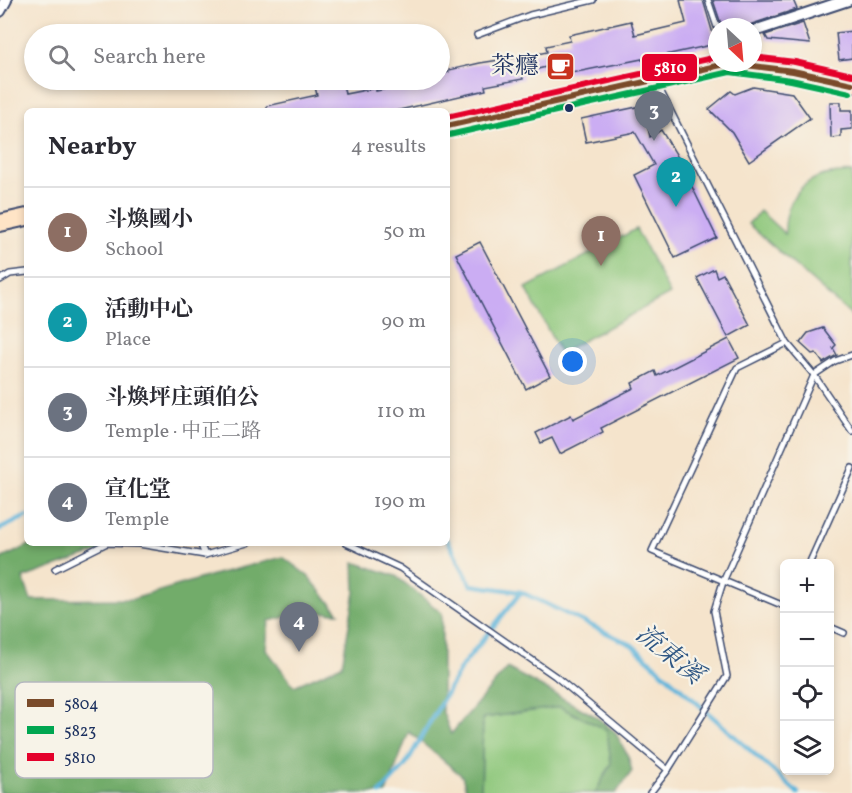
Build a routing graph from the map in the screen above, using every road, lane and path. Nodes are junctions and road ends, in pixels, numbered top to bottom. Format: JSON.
{"nodes":[{"id":1,"x":6,"y":0,"type":"edge"},
{"id":2,"x":593,"y":0,"type":"edge"},
{"id":3,"x":708,"y":0,"type":"edge"},
{"id":4,"x":844,"y":0,"type":"edge"},
{"id":5,"x":0,"y":10,"type":"edge"},
{"id":6,"x":714,"y":18,"type":"edge"},
{"id":7,"x":762,"y":28,"type":"edge"},
{"id":8,"x":477,"y":35,"type":"dead end"},
{"id":9,"x":762,"y":67,"type":"edge"},
{"id":10,"x":708,"y":68,"type":"edge"},
{"id":11,"x":656,"y":80,"type":"junction"},
{"id":12,"x":852,"y":84,"type":"edge"},
{"id":13,"x":450,"y":125,"type":"edge"},
{"id":14,"x":24,"y":218,"type":"edge"},
{"id":15,"x":0,"y":223,"type":"edge"},
{"id":16,"x":24,"y":272,"type":"edge"},
{"id":17,"x":0,"y":279,"type":"edge"},
{"id":18,"x":787,"y":343,"type":"junction"},
{"id":19,"x":852,"y":355,"type":"edge"},
{"id":20,"x":814,"y":375,"type":"junction"},
{"id":21,"x":852,"y":431,"type":"edge"},
{"id":22,"x":852,"y":468,"type":"edge"},
{"id":23,"x":101,"y":546,"type":"edge"},
{"id":24,"x":156,"y":546,"type":"edge"},
{"id":25,"x":201,"y":546,"type":"edge"},
{"id":26,"x":236,"y":546,"type":"edge"},
{"id":27,"x":352,"y":546,"type":"edge"},
{"id":28,"x":205,"y":555,"type":"junction"},
{"id":29,"x":811,"y":559,"type":"edge"},
{"id":30,"x":55,"y":569,"type":"dead end"},
{"id":31,"x":723,"y":582,"type":"junction"},
{"id":32,"x":780,"y":604,"type":"edge"},
{"id":33,"x":834,"y":629,"type":"edge"},
{"id":34,"x":844,"y":633,"type":"dead end"},
{"id":35,"x":668,"y":770,"type":"junction"},
{"id":36,"x":650,"y":793,"type":"edge"}],
"edges":[{"from":1,"to":5,"type":"street"},
{"from":2,"to":8,"type":"lane"},
{"from":3,"to":6,"type":"lane"},
{"from":4,"to":7,"type":"street"},
{"from":9,"to":12,"type":"main road"},
{"from":10,"to":11,"type":"main road"},
{"from":11,"to":13,"type":"main road"},
{"from":11,"to":18,"type":"lane"},
{"from":14,"to":15,"type":"main road"},
{"from":16,"to":17,"type":"lane"},
{"from":18,"to":20,"type":"lane"},
{"from":18,"to":31,"type":"lane"},
{"from":19,"to":20,"type":"lane"},
{"from":20,"to":21,"type":"lane"},
{"from":20,"to":31,"type":"lane"},
{"from":22,"to":29,"type":"lane"},
{"from":23,"to":30,"type":"lane"},
{"from":24,"to":28,"type":"lane"},
{"from":25,"to":28,"type":"lane"},
{"from":26,"to":28,"type":"lane"},
{"from":27,"to":35,"type":"lane"},
{"from":31,"to":32,"type":"lane"},
{"from":31,"to":35,"type":"lane"},
{"from":33,"to":34,"type":"lane"},
{"from":35,"to":36,"type":"lane"}]}
